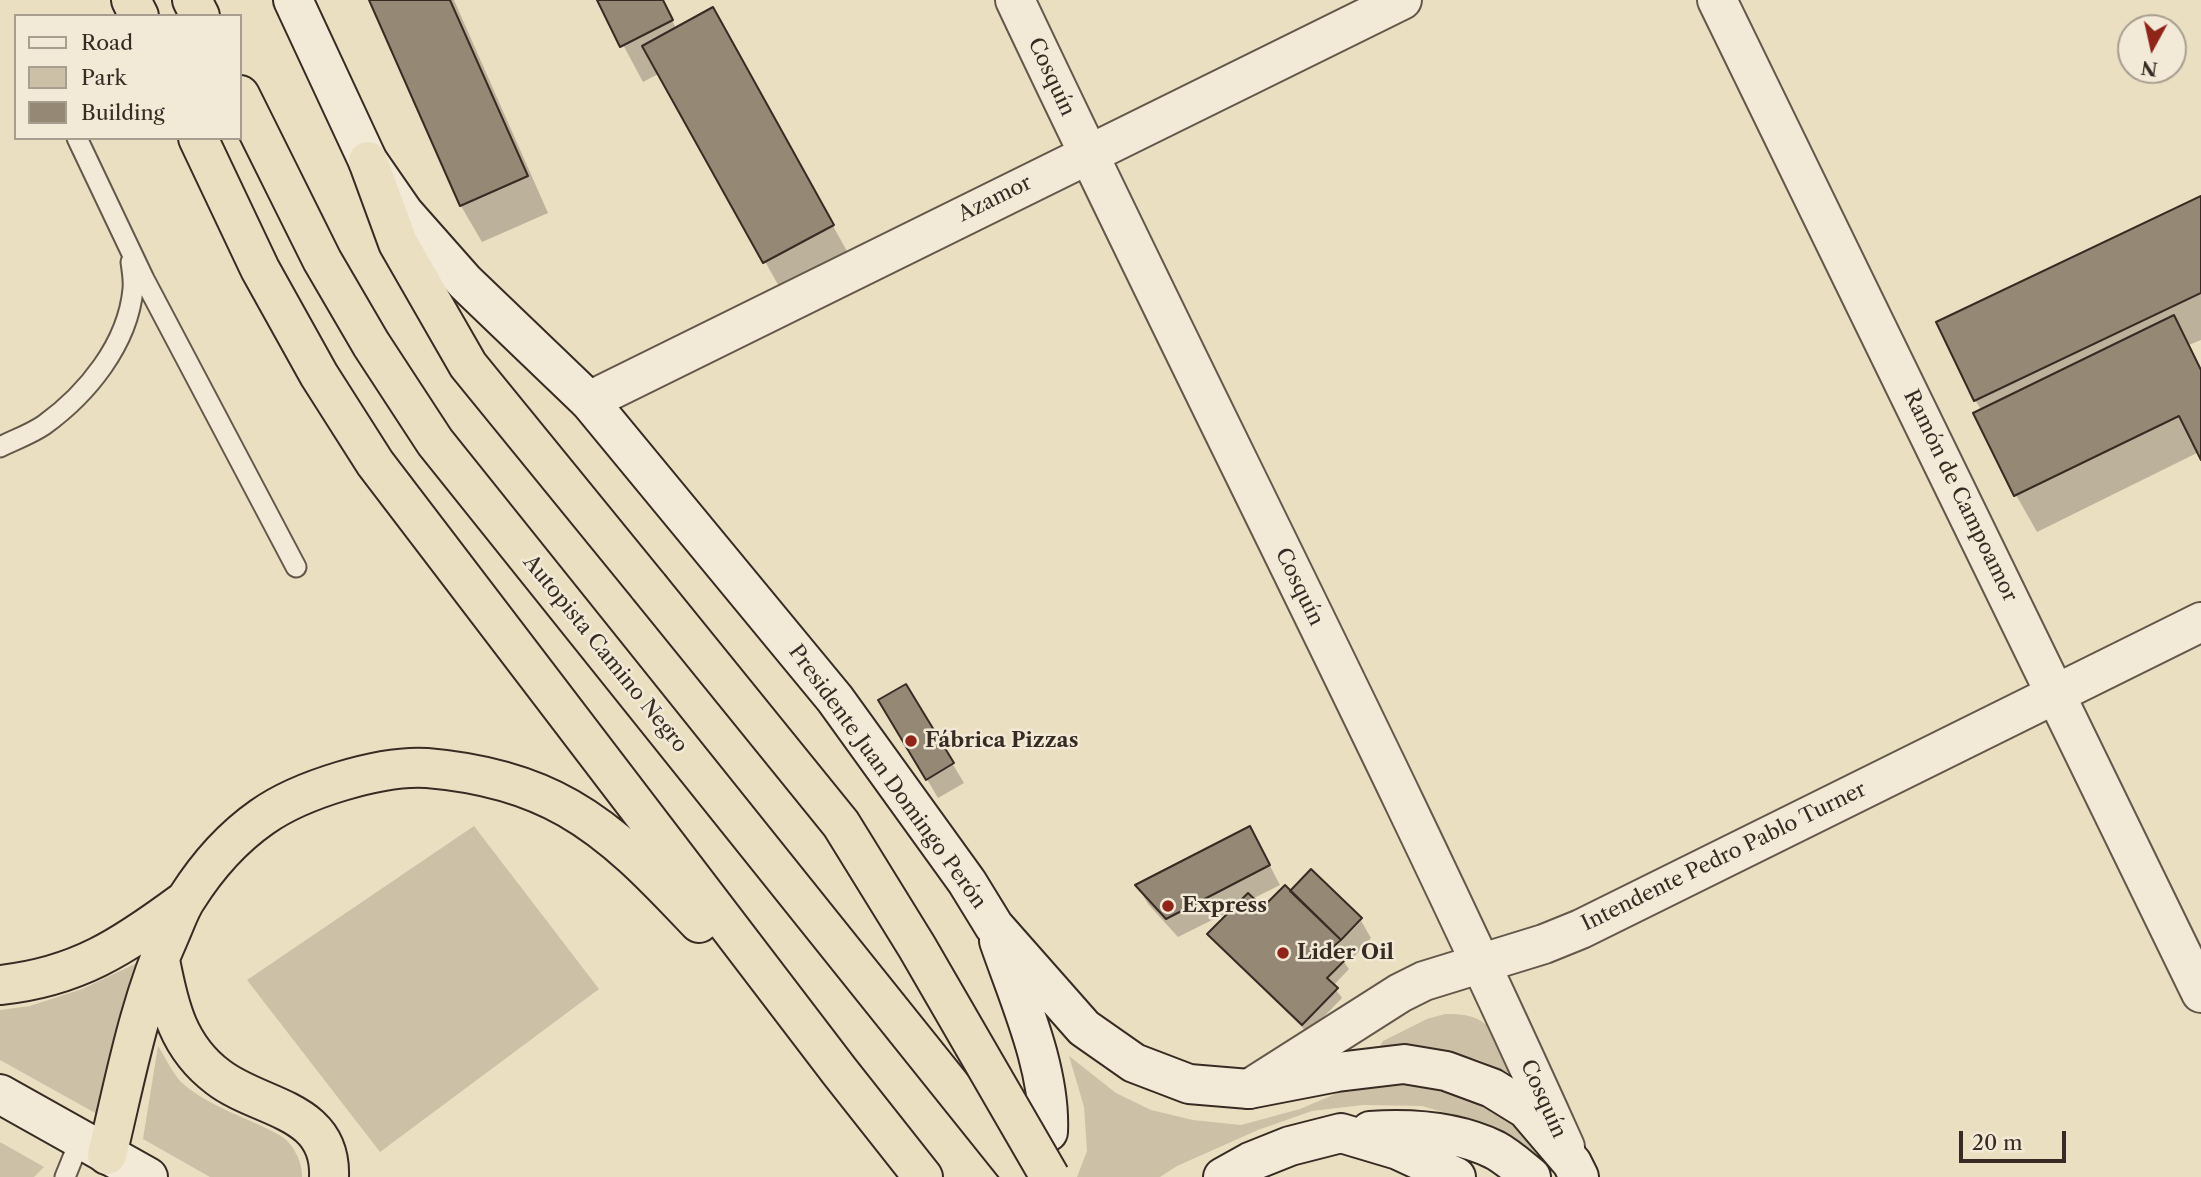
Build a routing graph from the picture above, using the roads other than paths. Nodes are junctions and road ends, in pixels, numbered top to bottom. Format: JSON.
{"nodes":[{"id":1,"x":293,"y":0,"type":"edge"},
{"id":2,"x":1015,"y":0,"type":"edge"},
{"id":3,"x":1402,"y":0,"type":"edge"},
{"id":4,"x":1717,"y":0,"type":"edge"},
{"id":5,"x":242,"y":99,"type":"edge"},
{"id":6,"x":78,"y":140,"type":"edge"},
{"id":7,"x":199,"y":140,"type":"edge"},
{"id":8,"x":1087,"y":154,"type":"junction"},
{"id":9,"x":368,"y":161,"type":"junction"},
{"id":10,"x":130,"y":250,"type":"junction"},
{"id":11,"x":589,"y":401,"type":"junction"},
{"id":12,"x":0,"y":447,"type":"edge"},
{"id":13,"x":296,"y":567,"type":"dead end"},
{"id":14,"x":2201,"y":622,"type":"edge"},
{"id":15,"x":2056,"y":692,"type":"junction"},
{"id":16,"x":186,"y":900,"type":"junction"},
{"id":17,"x":994,"y":926,"type":"junction"},
{"id":18,"x":159,"y":958,"type":"junction"},
{"id":19,"x":1483,"y":964,"type":"junction"},
{"id":20,"x":0,"y":985,"type":"edge"},
{"id":21,"x":2201,"y":993,"type":"edge"},
{"id":22,"x":840,"y":1072,"type":"junction"},
{"id":23,"x":1249,"y":1088,"type":"junction"},
{"id":24,"x":0,"y":1094,"type":"edge"},
{"id":25,"x":1048,"y":1132,"type":"dead end"},
{"id":26,"x":1340,"y":1133,"type":"junction"},
{"id":27,"x":96,"y":1157,"type":"edge"},
{"id":28,"x":1575,"y":1170,"type":"edge"},
{"id":29,"x":65,"y":1177,"type":"edge"},
{"id":30,"x":148,"y":1177,"type":"edge"},
{"id":31,"x":329,"y":1177,"type":"edge"},
{"id":32,"x":923,"y":1177,"type":"edge"},
{"id":33,"x":1024,"y":1177,"type":"edge"},
{"id":34,"x":1050,"y":1177,"type":"edge"},
{"id":35,"x":1223,"y":1177,"type":"edge"},
{"id":36,"x":1456,"y":1177,"type":"edge"},
{"id":37,"x":1531,"y":1177,"type":"edge"}],
"edges":[{"from":1,"to":9,"type":"street","name":"Presidente Juan Domingo Perón"},
{"from":2,"to":8,"type":"street","name":"Cosquín"},
{"from":3,"to":8,"type":"street","name":"Azamor"},
{"from":4,"to":15,"type":"street","name":"Ramón de Campoamor"},
{"from":5,"to":33,"type":"highway","name":"Autopista Camino Negro"},
{"from":6,"to":10,"type":"lane"},
{"from":7,"to":22,"type":"highway"},
{"from":8,"to":11,"type":"street","name":"Azamor"},
{"from":8,"to":19,"type":"street","name":"Cosquín"},
{"from":9,"to":11,"type":"street","name":"Presidente Juan Domingo Perón"},
{"from":9,"to":34,"type":"highway","bridge":true},
{"from":10,"to":12,"type":"lane"},
{"from":10,"to":13,"type":"lane"},
{"from":11,"to":17,"type":"street","name":"Presidente Juan Domingo Perón"},
{"from":14,"to":15,"type":"street","name":"Intendente Pedro Pablo Turner"},
{"from":15,"to":19,"type":"street","name":"Intendente Pedro Pablo Turner"},
{"from":15,"to":21,"type":"street","name":"Ramón de Campoamor"},
{"from":16,"to":18,"type":"highway"},
{"from":16,"to":20,"type":"highway"},
{"from":16,"to":22,"type":"highway"},
{"from":17,"to":23,"type":"street","name":"Presidente Juan Domingo Perón"},
{"from":17,"to":25,"type":"street"},
{"from":18,"to":27,"type":"highway"},
{"from":18,"to":31,"type":"highway"},
{"from":19,"to":23,"type":"street","name":"Intendente Pedro Pablo Turner"},
{"from":19,"to":28,"type":"street","name":"Cosquín"},
{"from":22,"to":32,"type":"highway"},
{"from":23,"to":28,"type":"street","name":"Presidente Juan Domingo Perón"},
{"from":24,"to":27,"type":"street"},
{"from":26,"to":35,"type":"street"},
{"from":26,"to":36,"type":"street"},
{"from":26,"to":37,"type":"street"},
{"from":27,"to":29,"type":"lane"},
{"from":27,"to":30,"type":"street"}]}
